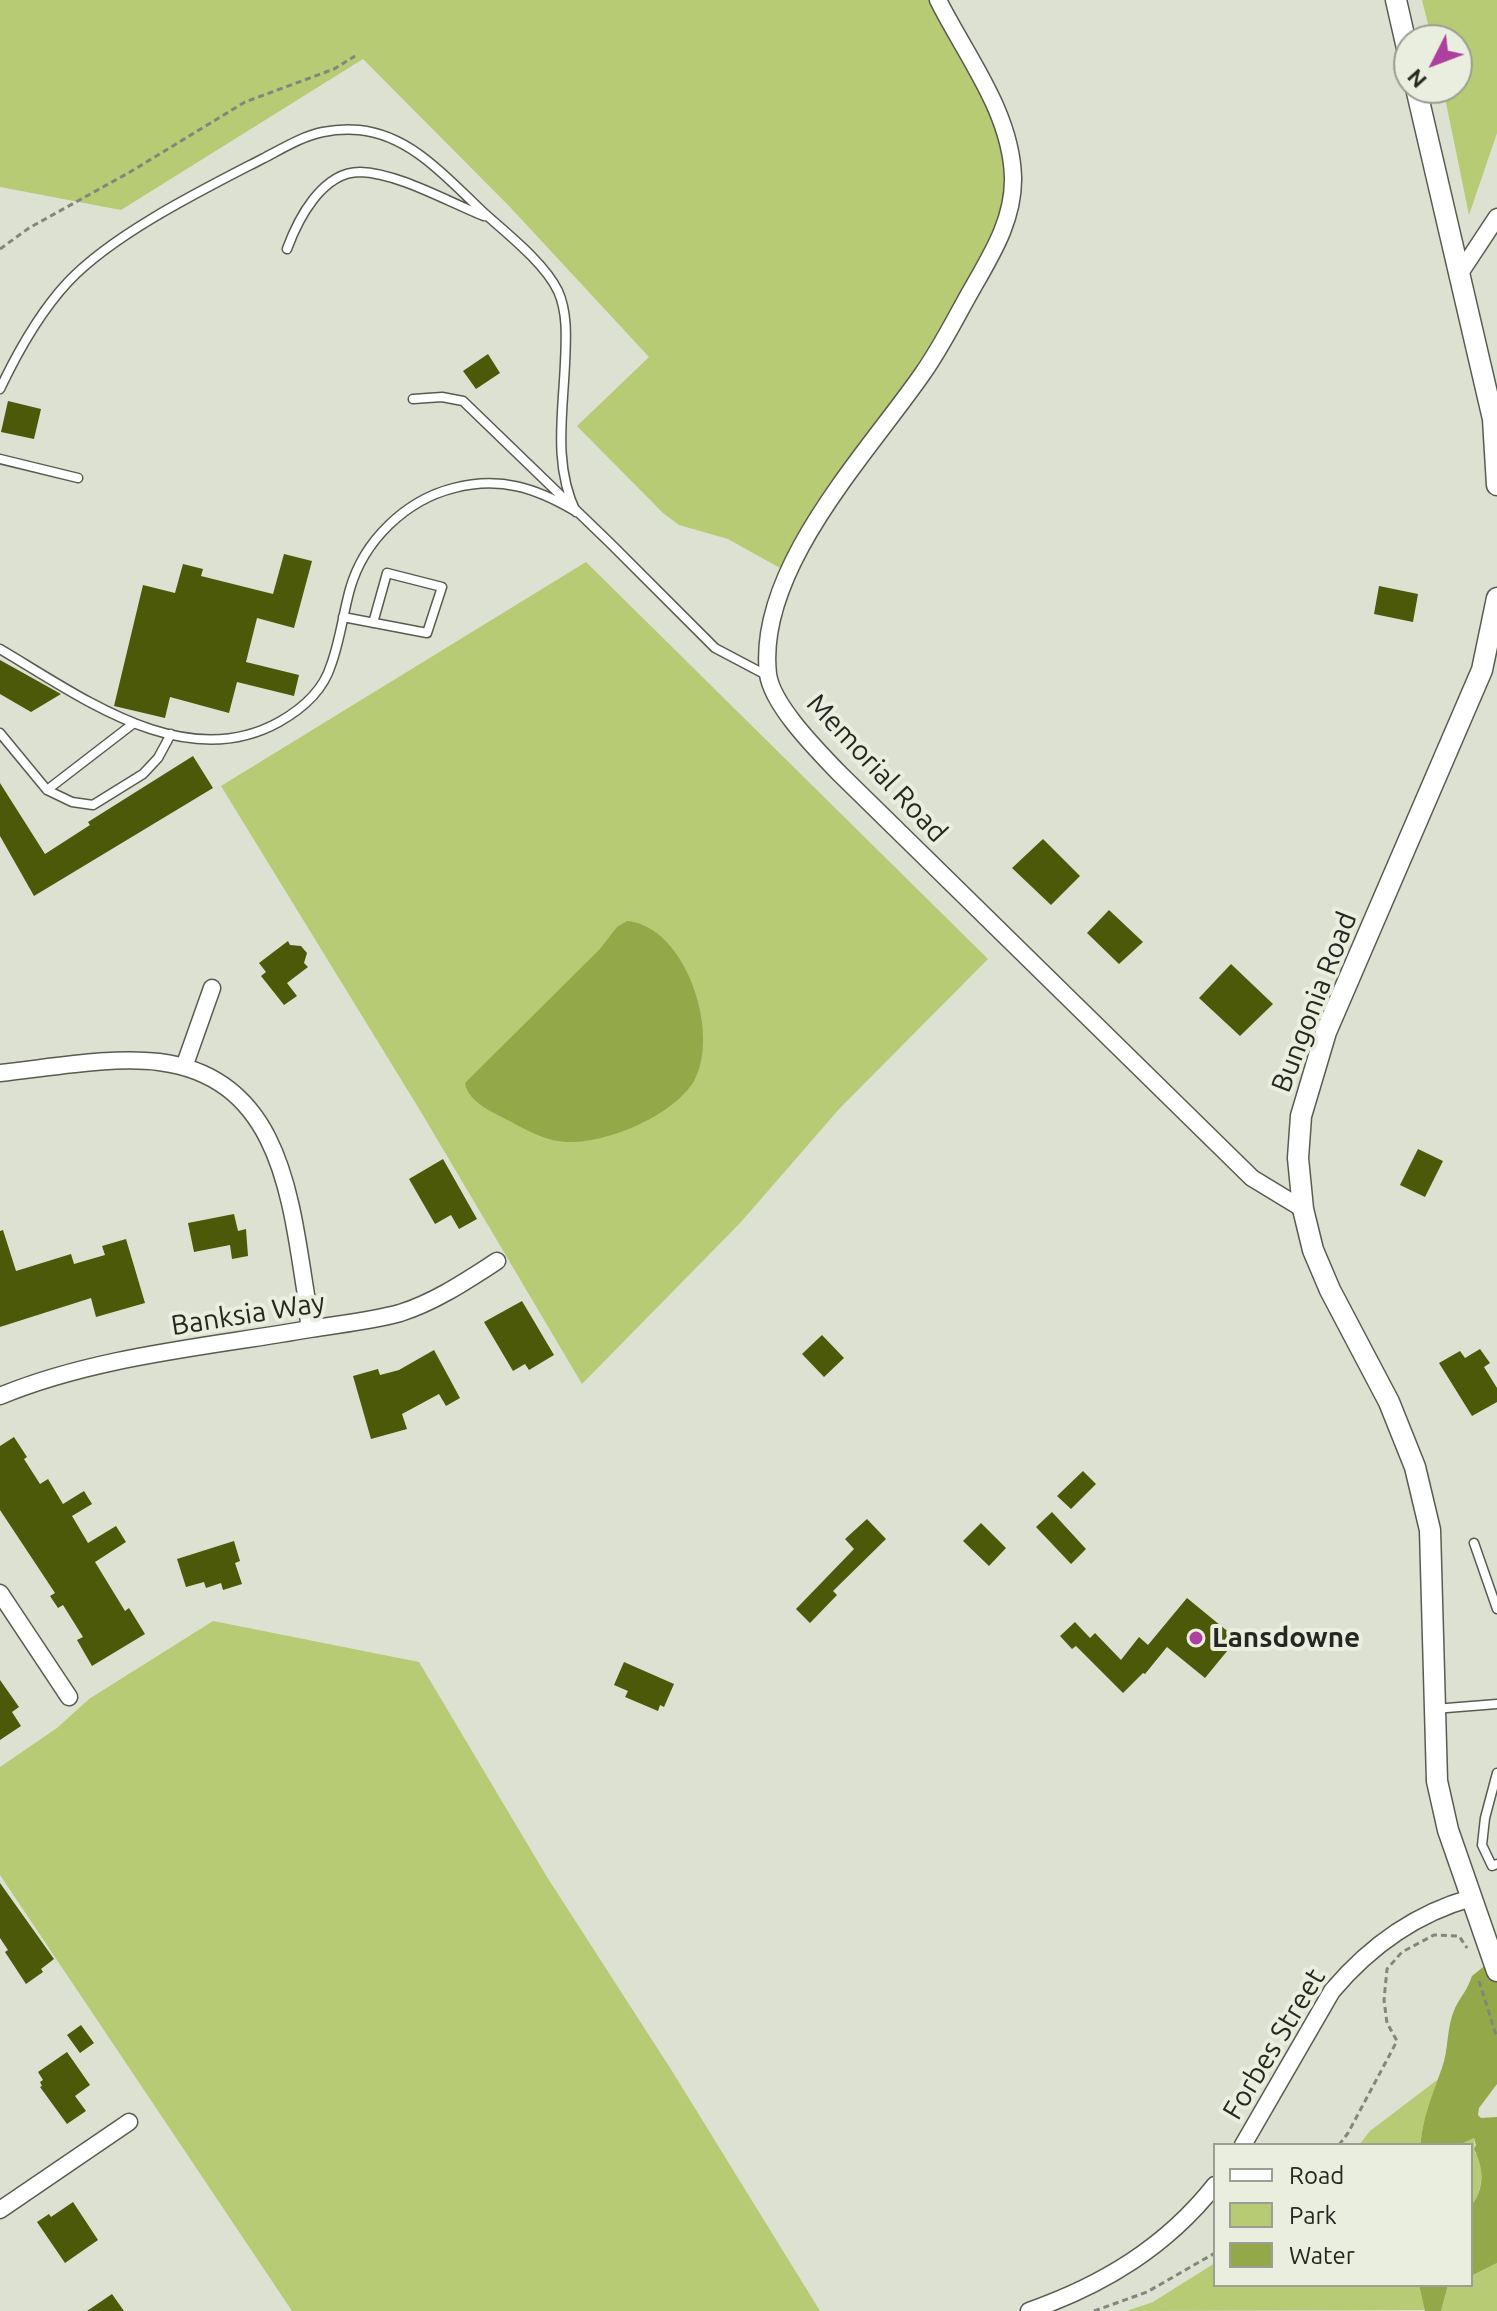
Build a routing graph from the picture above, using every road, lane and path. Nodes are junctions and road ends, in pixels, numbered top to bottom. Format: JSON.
{"nodes":[{"id":1,"x":938,"y":0,"type":"edge"},
{"id":2,"x":1396,"y":0,"type":"edge"},
{"id":3,"x":1401,"y":24,"type":"edge"},
{"id":4,"x":355,"y":56,"type":"dead end"},
{"id":5,"x":1420,"y":104,"type":"edge"},
{"id":6,"x":1497,"y":217,"type":"edge"},
{"id":7,"x":492,"y":220,"type":"junction"},
{"id":8,"x":0,"y":249,"type":"edge"},
{"id":9,"x":287,"y":249,"type":"dead end"},
{"id":10,"x":1460,"y":273,"type":"junction"},
{"id":11,"x":0,"y":389,"type":"edge"},
{"id":12,"x":413,"y":399,"type":"dead end"},
{"id":13,"x":0,"y":459,"type":"edge"},
{"id":14,"x":78,"y":478,"type":"dead end"},
{"id":15,"x":1497,"y":485,"type":"edge"},
{"id":16,"x":576,"y":512,"type":"junction"},
{"id":17,"x":1497,"y":598,"type":"edge"},
{"id":18,"x":343,"y":617,"type":"junction"},
{"id":19,"x":373,"y":623,"type":"junction"},
{"id":20,"x":0,"y":649,"type":"edge"},
{"id":21,"x":768,"y":677,"type":"junction"},
{"id":22,"x":134,"y":723,"type":"junction"},
{"id":23,"x":0,"y":733,"type":"edge"},
{"id":24,"x":171,"y":734,"type":"junction"},
{"id":25,"x":47,"y":790,"type":"junction"},
{"id":26,"x":212,"y":988,"type":"dead end"},
{"id":27,"x":184,"y":1067,"type":"junction"},
{"id":28,"x":0,"y":1073,"type":"edge"},
{"id":29,"x":1303,"y":1209,"type":"junction"},
{"id":30,"x":497,"y":1261,"type":"dead end"},
{"id":31,"x":309,"y":1329,"type":"junction"},
{"id":32,"x":0,"y":1396,"type":"edge"},
{"id":33,"x":1474,"y":1543,"type":"dead end"},
{"id":34,"x":0,"y":1593,"type":"edge"},
{"id":35,"x":1497,"y":1609,"type":"edge"},
{"id":36,"x":69,"y":1697,"type":"dead end"},
{"id":37,"x":1497,"y":1704,"type":"edge"},
{"id":38,"x":1434,"y":1709,"type":"junction"},
{"id":39,"x":1497,"y":1773,"type":"edge"},
{"id":40,"x":1497,"y":1864,"type":"edge"},
{"id":41,"x":1471,"y":1898,"type":"junction"},
{"id":42,"x":1469,"y":1951,"type":"dead end"},
{"id":43,"x":1488,"y":1976,"type":"edge"},
{"id":44,"x":1497,"y":2038,"type":"edge"},
{"id":45,"x":129,"y":2122,"type":"dead end"},
{"id":46,"x":1244,"y":2143,"type":"edge"},
{"id":47,"x":1340,"y":2143,"type":"edge"},
{"id":48,"x":1213,"y":2188,"type":"edge"},
{"id":49,"x":0,"y":2210,"type":"edge"},
{"id":50,"x":1213,"y":2254,"type":"edge"},
{"id":51,"x":1029,"y":2311,"type":"edge"},
{"id":52,"x":1094,"y":2311,"type":"edge"}],
"edges":[{"from":1,"to":21,"type":"street"},
{"from":2,"to":3,"type":"street"},
{"from":4,"to":8,"type":"path"},
{"from":5,"to":10,"type":"street"},
{"from":6,"to":10,"type":"street"},
{"from":7,"to":9,"type":"lane"},
{"from":7,"to":11,"type":"lane"},
{"from":7,"to":16,"type":"lane"},
{"from":10,"to":15,"type":"street"},
{"from":12,"to":16,"type":"lane"},
{"from":13,"to":14,"type":"lane"},
{"from":16,"to":18,"type":"lane"},
{"from":16,"to":21,"type":"lane"},
{"from":17,"to":29,"type":"street","name":"Bungonia Road"},
{"from":18,"to":19,"type":"lane"},
{"from":18,"to":24,"type":"lane"},
{"from":19,"to":19,"type":"lane"},
{"from":20,"to":22,"type":"lane"},
{"from":21,"to":29,"type":"street","name":"Memorial Road"},
{"from":22,"to":24,"type":"lane"},
{"from":22,"to":25,"type":"lane"},
{"from":23,"to":25,"type":"lane"},
{"from":24,"to":25,"type":"lane"},
{"from":26,"to":27,"type":"street"},
{"from":27,"to":28,"type":"street"},
{"from":27,"to":31,"type":"street"},
{"from":29,"to":38,"type":"street","name":"Bungonia Road"},
{"from":30,"to":31,"type":"street","name":"Banksia Way"},
{"from":31,"to":32,"type":"street","name":"Banksia Way"},
{"from":33,"to":35,"type":"lane"},
{"from":34,"to":36,"type":"street"},
{"from":37,"to":38,"type":"lane"},
{"from":38,"to":41,"type":"street","name":"Bungonia Road"},
{"from":39,"to":40,"type":"lane"},
{"from":41,"to":43,"type":"street","name":"Bungonia Road"},
{"from":41,"to":46,"type":"street","name":"Forbes Street"},
{"from":42,"to":47,"type":"path"},
{"from":43,"to":44,"type":"path"},
{"from":45,"to":49,"type":"street"},
{"from":48,"to":51,"type":"street"},
{"from":50,"to":52,"type":"path"}]}
